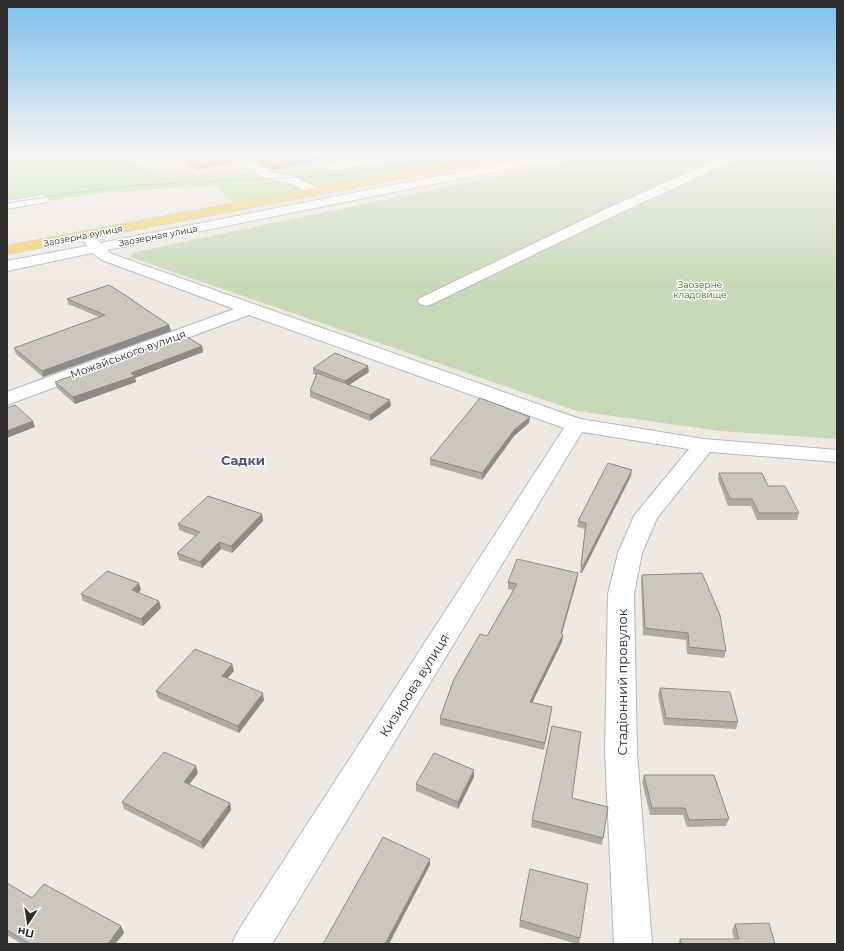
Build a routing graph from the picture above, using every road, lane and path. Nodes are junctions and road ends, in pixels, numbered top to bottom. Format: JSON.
{"nodes":[{"id":1,"x":287,"y":198,"type":"edge"},
{"id":2,"x":328,"y":198,"type":"edge"},
{"id":3,"x":641,"y":198,"type":"edge"},
{"id":4,"x":42,"y":199,"type":"dead end"},
{"id":5,"x":7,"y":205,"type":"edge"},
{"id":6,"x":92,"y":242,"type":"junction"},
{"id":7,"x":7,"y":250,"type":"edge"},
{"id":8,"x":7,"y":266,"type":"edge"},
{"id":9,"x":426,"y":301,"type":"dead end"},
{"id":10,"x":249,"y":309,"type":"junction"},
{"id":11,"x":7,"y":400,"type":"edge"},
{"id":12,"x":576,"y":425,"type":"junction"},
{"id":13,"x":704,"y":445,"type":"junction"},
{"id":14,"x":837,"y":456,"type":"edge"},
{"id":15,"x":251,"y":944,"type":"edge"},
{"id":16,"x":633,"y":944,"type":"edge"}],
"edges":[{"from":1,"to":6,"type":"main road","name":"Заозерна вулиця"},
{"from":2,"to":6,"type":"street","name":"Заозерная улица"},
{"from":3,"to":9,"type":"street"},
{"from":4,"to":5,"type":"street"},
{"from":6,"to":7,"type":"main road","name":"Заозерна вулиця"},
{"from":6,"to":8,"type":"street","name":"Заозерная улица"},
{"from":6,"to":10,"type":"street"},
{"from":10,"to":11,"type":"street","name":"Можайського вулиця"},
{"from":10,"to":12,"type":"street"},
{"from":12,"to":13,"type":"street"},
{"from":12,"to":15,"type":"street","name":"Кизирова вулиця"},
{"from":13,"to":14,"type":"street"},
{"from":13,"to":16,"type":"street","name":"Стадіонний провулок"}]}
